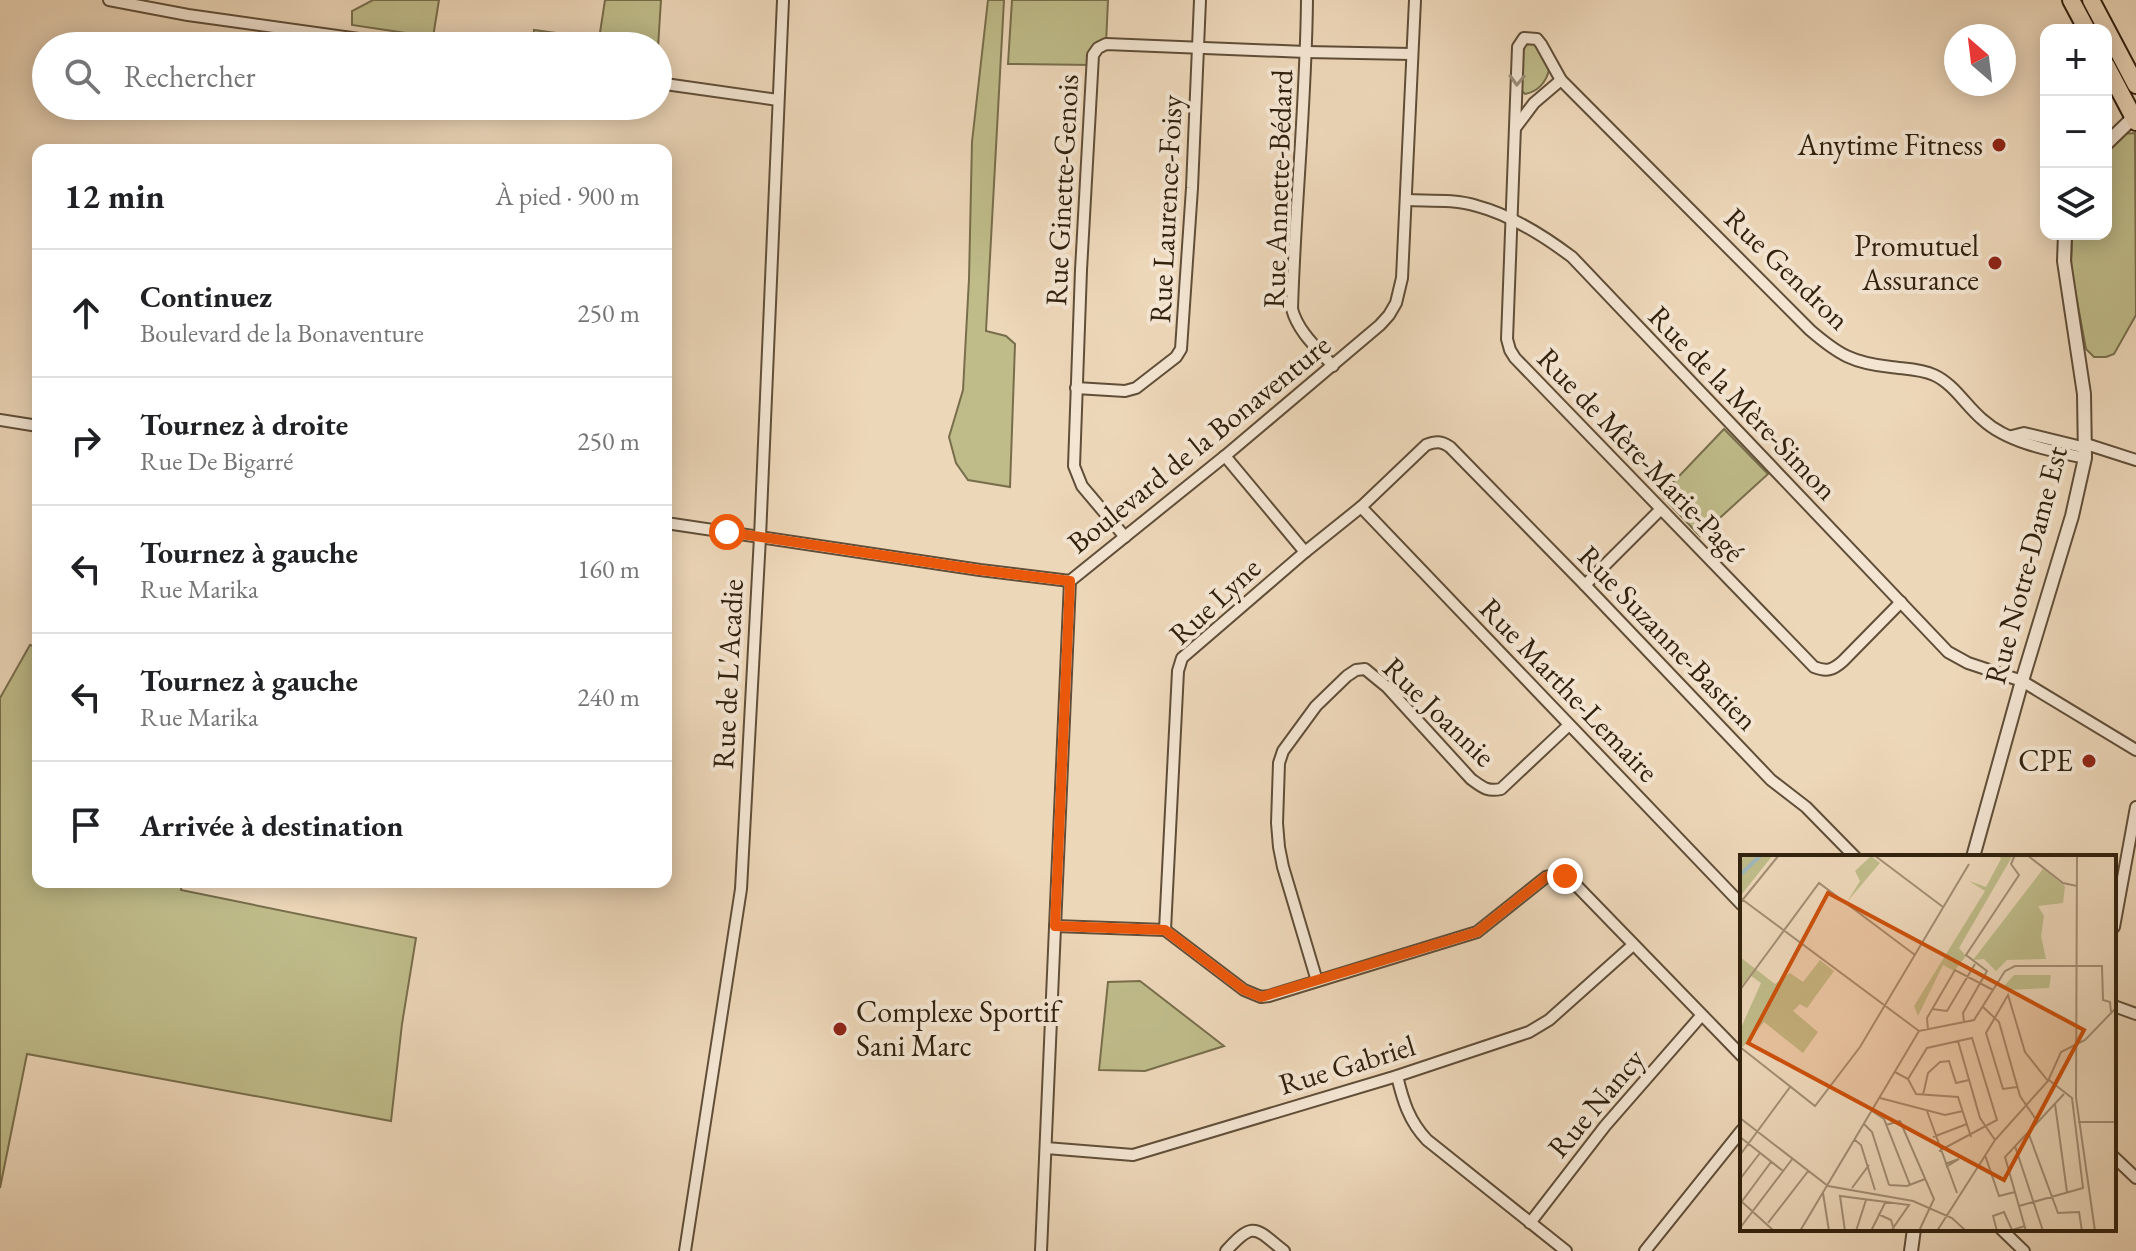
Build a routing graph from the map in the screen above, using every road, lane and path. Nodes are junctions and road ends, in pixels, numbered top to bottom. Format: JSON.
{"nodes":[{"id":1,"x":109,"y":0,"type":"edge"},
{"id":2,"x":783,"y":0,"type":"edge"},
{"id":3,"x":1200,"y":0,"type":"edge"},
{"id":4,"x":1307,"y":0,"type":"edge"},
{"id":5,"x":1415,"y":0,"type":"edge"},
{"id":6,"x":2071,"y":0,"type":"edge"},
{"id":7,"x":2091,"y":0,"type":"edge"},
{"id":8,"x":2084,"y":24,"type":"edge"},
{"id":9,"x":309,"y":32,"type":"edge"},
{"id":10,"x":1198,"y":47,"type":"junction"},
{"id":11,"x":1306,"y":52,"type":"junction"},
{"id":12,"x":1412,"y":54,"type":"junction"},
{"id":13,"x":2112,"y":76,"type":"edge"},
{"id":14,"x":1561,"y":80,"type":"junction"},
{"id":15,"x":672,"y":85,"type":"edge"},
{"id":16,"x":2136,"y":85,"type":"edge"},
{"id":17,"x":778,"y":100,"type":"junction"},
{"id":18,"x":2135,"y":118,"type":"edge"},
{"id":19,"x":1515,"y":129,"type":"junction"},
{"id":20,"x":2112,"y":139,"type":"edge"},
{"id":21,"x":1407,"y":200,"type":"junction"},
{"id":22,"x":1512,"y":220,"type":"junction"},
{"id":23,"x":2065,"y":240,"type":"edge"},
{"id":24,"x":1333,"y":366,"type":"junction"},
{"id":25,"x":1076,"y":388,"type":"junction"},
{"id":26,"x":0,"y":420,"type":"edge"},
{"id":27,"x":32,"y":425,"type":"edge"},
{"id":28,"x":1450,"y":447,"type":"joint"},
{"id":29,"x":2086,"y":450,"type":"junction"},
{"id":30,"x":1225,"y":456,"type":"junction"},
{"id":31,"x":2136,"y":460,"type":"edge"},
{"id":32,"x":1361,"y":507,"type":"junction"},
{"id":33,"x":1660,"y":510,"type":"junction"},
{"id":34,"x":672,"y":524,"type":"edge"},
{"id":35,"x":760,"y":537,"type":"junction"},
{"id":36,"x":1125,"y":537,"type":"junction"},
{"id":37,"x":1305,"y":552,"type":"junction"},
{"id":38,"x":1070,"y":581,"type":"junction"},
{"id":39,"x":1585,"y":585,"type":"junction"},
{"id":40,"x":1901,"y":602,"type":"junction"},
{"id":41,"x":2022,"y":681,"type":"junction"},
{"id":42,"x":1569,"y":725,"type":"junction"},
{"id":43,"x":2136,"y":750,"type":"edge"},
{"id":44,"x":2136,"y":807,"type":"edge"},
{"id":45,"x":1853,"y":855,"type":"edge"},
{"id":46,"x":1974,"y":855,"type":"edge"},
{"id":47,"x":2132,"y":860,"type":"edge"},
{"id":48,"x":1740,"y":903,"type":"edge"},
{"id":49,"x":2116,"y":920,"type":"edge"},
{"id":50,"x":1055,"y":926,"type":"junction"},
{"id":51,"x":1165,"y":930,"type":"junction"},
{"id":52,"x":1633,"y":945,"type":"junction"},
{"id":53,"x":1317,"y":981,"type":"junction"},
{"id":54,"x":2116,"y":1007,"type":"edge"},
{"id":55,"x":2136,"y":1014,"type":"edge"},
{"id":56,"x":1701,"y":1016,"type":"junction"},
{"id":57,"x":1740,"y":1054,"type":"edge"},
{"id":58,"x":1397,"y":1076,"type":"junction"},
{"id":59,"x":1740,"y":1132,"type":"edge"},
{"id":60,"x":1046,"y":1148,"type":"junction"},
{"id":61,"x":2116,"y":1159,"type":"edge"},
{"id":62,"x":2136,"y":1178,"type":"edge"},
{"id":63,"x":1530,"y":1223,"type":"junction"},
{"id":64,"x":1914,"y":1231,"type":"edge"},
{"id":65,"x":2003,"y":1231,"type":"edge"},
{"id":66,"x":685,"y":1251,"type":"edge"},
{"id":67,"x":1041,"y":1251,"type":"edge"},
{"id":68,"x":1226,"y":1251,"type":"edge"},
{"id":69,"x":1284,"y":1251,"type":"edge"},
{"id":70,"x":1566,"y":1251,"type":"edge"},
{"id":71,"x":1645,"y":1251,"type":"edge"},
{"id":72,"x":1911,"y":1251,"type":"edge"},
{"id":73,"x":2024,"y":1251,"type":"edge"}],
"edges":[{"from":1,"to":9,"type":"street"},
{"from":2,"to":17,"type":"street","name":"Rue de L'Acadie"},
{"from":3,"to":10,"type":"street","name":"Rue Laurence-Foisy"},
{"from":4,"to":11,"type":"street","name":"Rue Annette-Bédard"},
{"from":5,"to":12,"type":"street","name":"Boulevard de la Bonaventure"},
{"from":6,"to":8,"type":"main road"},
{"from":7,"to":16,"type":"main road"},
{"from":10,"to":11,"type":"street","name":"Rue Ginette-Genois"},
{"from":10,"to":25,"type":"street","name":"Rue Laurence-Foisy"},
{"from":10,"to":25,"type":"street","name":"Rue Ginette-Genois"},
{"from":11,"to":12,"type":"street","name":"Rue Ginette-Genois"},
{"from":11,"to":24,"type":"street","name":"Rue Annette-Bédard"},
{"from":12,"to":21,"type":"street","name":"Boulevard de la Bonaventure"},
{"from":13,"to":18,"type":"main road"},
{"from":14,"to":19,"type":"street"},
{"from":14,"to":19,"type":"street","name":"Rue de Mère-Marie-Pagé","one_way":true},
{"from":14,"to":29,"type":"street","name":"Rue Gendron"},
{"from":15,"to":17,"type":"street"},
{"from":17,"to":35,"type":"street","name":"Rue de L'Acadie"},
{"from":18,"to":20,"type":"street"},
{"from":19,"to":22,"type":"street","name":"Rue de Mère-Marie-Pagé"},
{"from":21,"to":22,"type":"street","name":"Rue de la Mère-Simon"},
{"from":21,"to":24,"type":"street","name":"Boulevard de la Bonaventure"},
{"from":22,"to":33,"type":"street","name":"Rue de Mère-Marie-Pagé"},
{"from":22,"to":40,"type":"street","name":"Rue de la Mère-Simon"},
{"from":23,"to":29,"type":"street","name":"Rue Notre-Dame Est"},
{"from":24,"to":30,"type":"street","name":"Boulevard de la Bonaventure"},
{"from":25,"to":36,"type":"street","name":"Rue Ginette-Genois"},
{"from":26,"to":27,"type":"street"},
{"from":28,"to":32,"type":"street","name":"Rue Lyne"},
{"from":28,"to":39,"type":"street","name":"Rue Suzanne-Bastien"},
{"from":29,"to":31,"type":"street","name":"Rue Gendron"},
{"from":29,"to":41,"type":"street","name":"Rue Notre-Dame Est"},
{"from":30,"to":36,"type":"street","name":"Boulevard de la Bonaventure"},
{"from":30,"to":37,"type":"street"},
{"from":32,"to":37,"type":"street","name":"Rue Lyne"},
{"from":32,"to":42,"type":"street","name":"Rue Marthe-Lemaire"},
{"from":33,"to":39,"type":"street"},
{"from":33,"to":40,"type":"street","name":"Rue de Mère-Marie-Pagé"},
{"from":34,"to":35,"type":"street","name":"Boulevard de la Bonaventure"},
{"from":35,"to":38,"type":"street","name":"Boulevard de la Bonaventure"},
{"from":35,"to":66,"type":"street","name":"Rue de L'Acadie"},
{"from":36,"to":38,"type":"street","name":"Boulevard de la Bonaventure"},
{"from":37,"to":51,"type":"street","name":"Rue Lyne"},
{"from":38,"to":50,"type":"street"},
{"from":39,"to":45,"type":"street","name":"Rue Suzanne-Bastien"},
{"from":40,"to":41,"type":"street","name":"Rue de la Mère-Simon"},
{"from":41,"to":43,"type":"street","name":"Rue de la Mère-Simon"},
{"from":41,"to":46,"type":"street","name":"Rue Notre-Dame Est"},
{"from":42,"to":48,"type":"street","name":"Rue Marthe-Lemaire"},
{"from":42,"to":53,"type":"street","name":"Rue Joannie"},
{"from":44,"to":47,"type":"street"},
{"from":47,"to":49,"type":"street"},
{"from":50,"to":51,"type":"street"},
{"from":50,"to":60,"type":"street"},
{"from":51,"to":53,"type":"street"},
{"from":52,"to":53,"type":"street"},
{"from":52,"to":56,"type":"street"},
{"from":52,"to":58,"type":"street","name":"Rue Gabriel"},
{"from":54,"to":55,"type":"street"},
{"from":56,"to":57,"type":"street"},
{"from":56,"to":63,"type":"street","name":"Rue Nancy"},
{"from":58,"to":60,"type":"street","name":"Rue Gabriel"},
{"from":58,"to":63,"type":"street"},
{"from":59,"to":71,"type":"street"},
{"from":60,"to":67,"type":"street"},
{"from":61,"to":62,"type":"street"},
{"from":63,"to":70,"type":"street"},
{"from":64,"to":72,"type":"street"},
{"from":65,"to":73,"type":"street"},
{"from":68,"to":69,"type":"street"}]}
